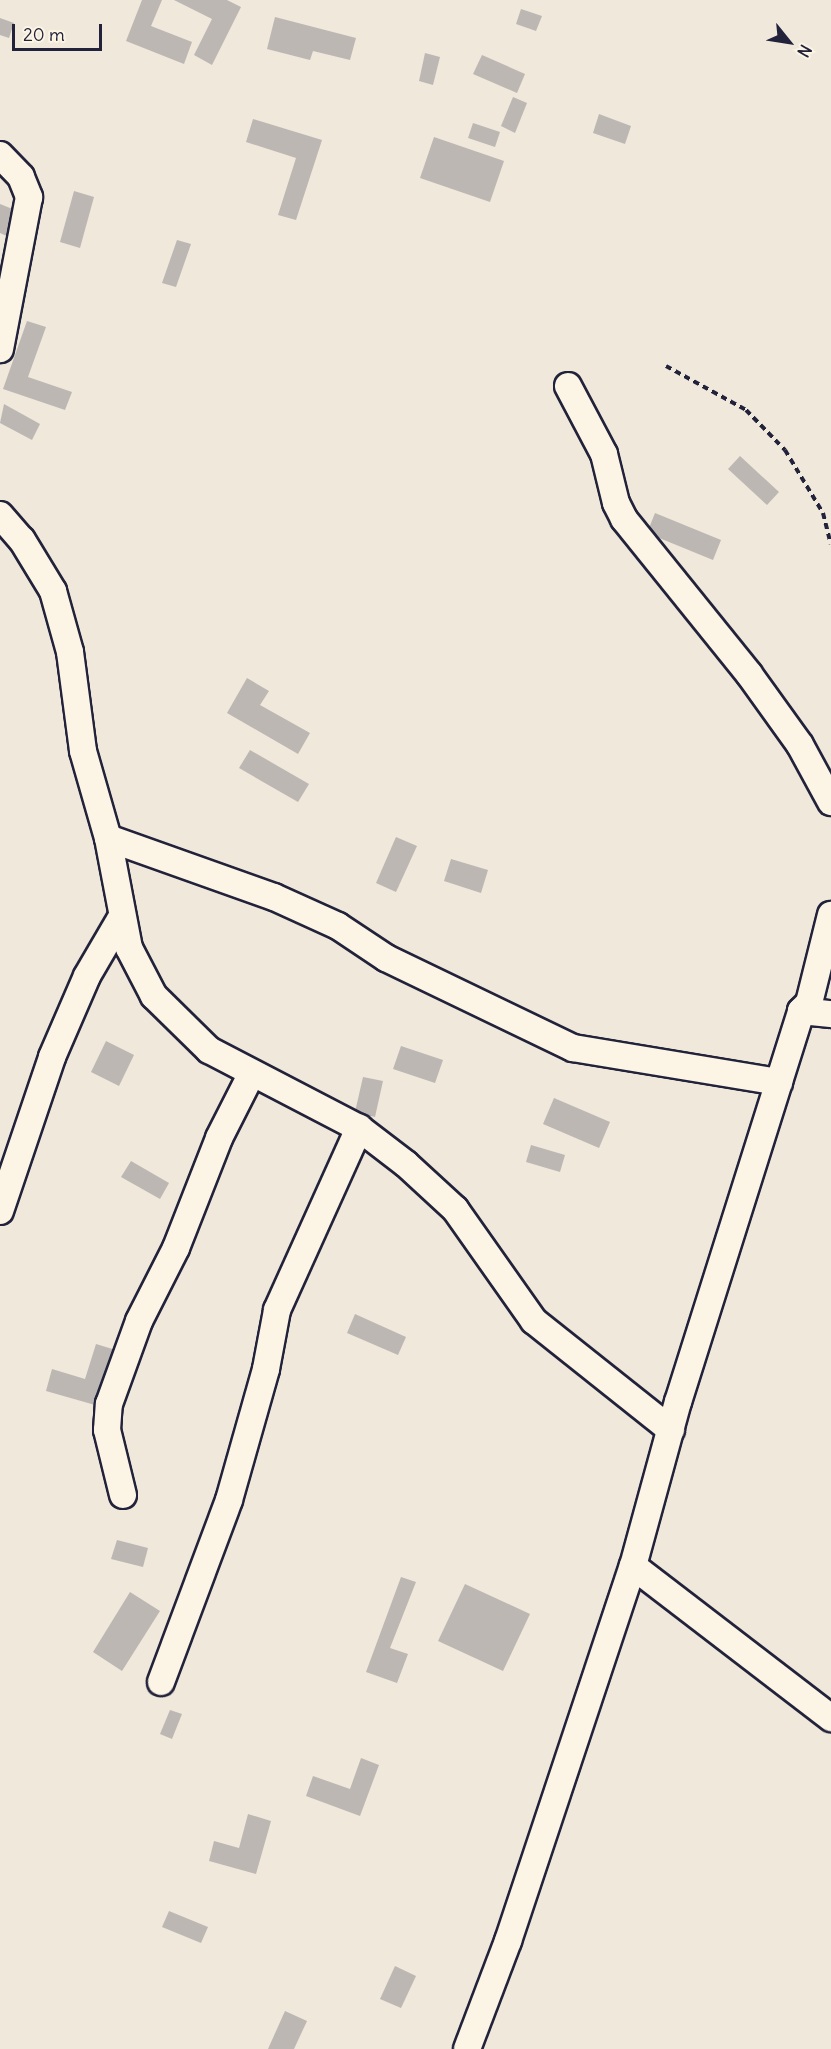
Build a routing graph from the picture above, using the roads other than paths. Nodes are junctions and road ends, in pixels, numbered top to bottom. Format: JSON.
{"nodes":[{"id":1,"x":0,"y":155,"type":"edge"},
{"id":2,"x":0,"y":349,"type":"edge"},
{"id":3,"x":568,"y":386,"type":"dead end"},
{"id":4,"x":0,"y":515,"type":"edge"},
{"id":5,"x":831,"y":802,"type":"edge"},
{"id":6,"x":108,"y":838,"type":"junction"},
{"id":7,"x":831,"y":915,"type":"edge"},
{"id":8,"x":122,"y":916,"type":"junction"},
{"id":9,"x":801,"y":1011,"type":"junction"},
{"id":10,"x":831,"y":1014,"type":"edge"},
{"id":11,"x":251,"y":1075,"type":"junction"},
{"id":12,"x":779,"y":1082,"type":"junction"},
{"id":13,"x":359,"y":1128,"type":"junction"},
{"id":14,"x":0,"y":1211,"type":"edge"},
{"id":15,"x":671,"y":1430,"type":"junction"},
{"id":16,"x":123,"y":1495,"type":"dead end"},
{"id":17,"x":633,"y":1566,"type":"junction"},
{"id":18,"x":161,"y":1682,"type":"dead end"},
{"id":19,"x":831,"y":1718,"type":"edge"},
{"id":20,"x":467,"y":2049,"type":"edge"}],
"edges":[{"from":1,"to":2,"type":"street"},
{"from":3,"to":5,"type":"street"},
{"from":4,"to":6,"type":"street"},
{"from":6,"to":8,"type":"street"},
{"from":6,"to":12,"type":"street"},
{"from":7,"to":9,"type":"street"},
{"from":8,"to":11,"type":"street"},
{"from":8,"to":14,"type":"street"},
{"from":9,"to":10,"type":"street"},
{"from":9,"to":12,"type":"street"},
{"from":11,"to":13,"type":"street"},
{"from":11,"to":16,"type":"street"},
{"from":12,"to":15,"type":"street"},
{"from":13,"to":15,"type":"street"},
{"from":13,"to":18,"type":"street"},
{"from":15,"to":17,"type":"street"},
{"from":17,"to":19,"type":"street"},
{"from":17,"to":20,"type":"street"}]}
